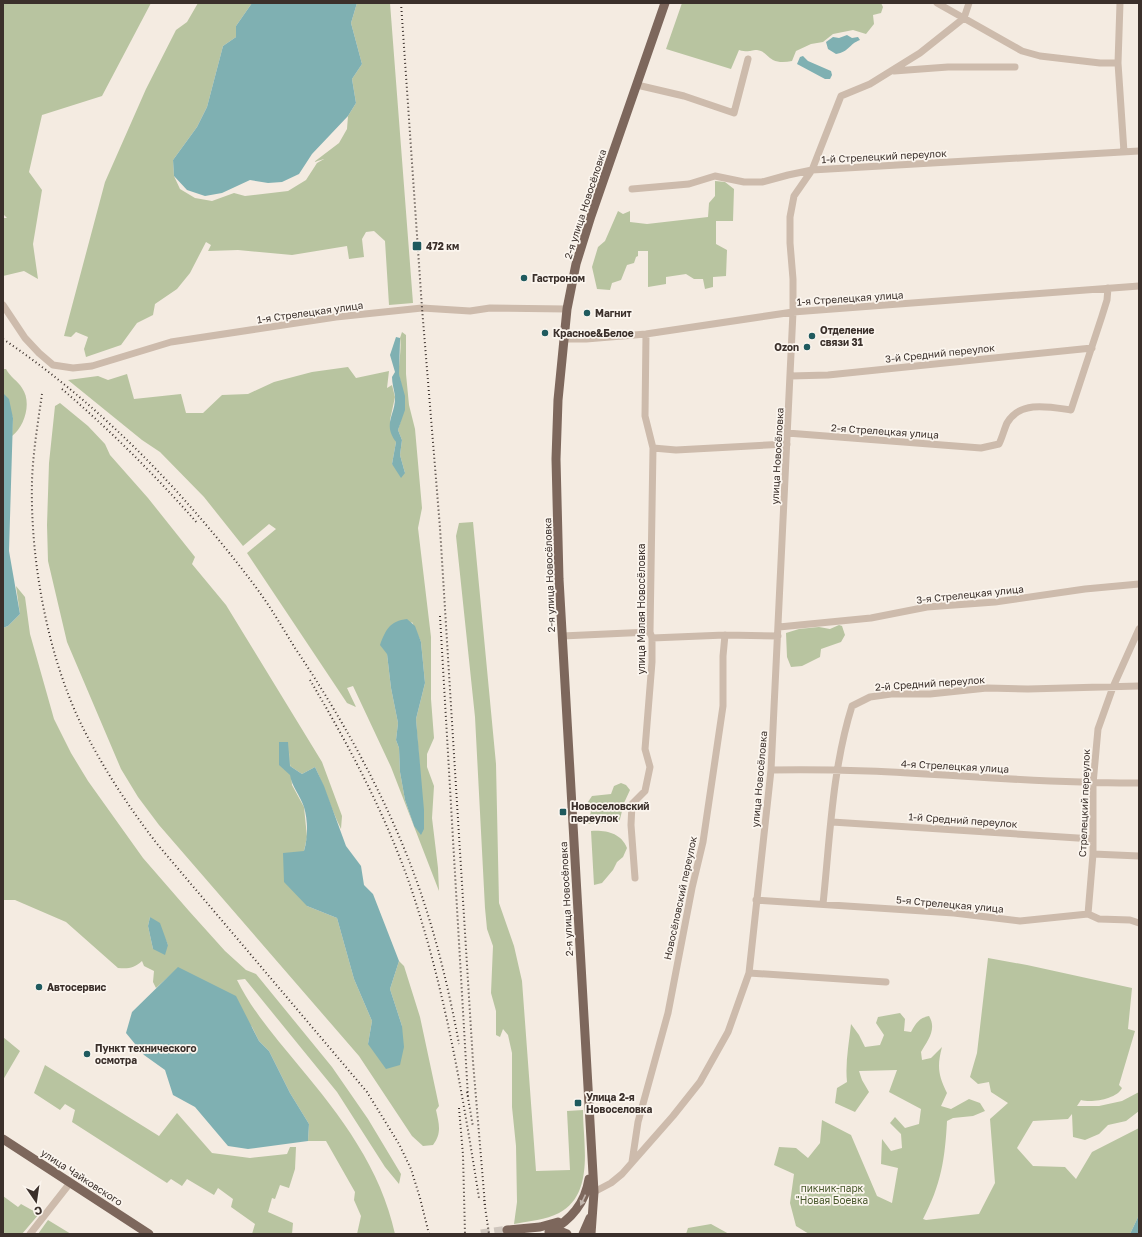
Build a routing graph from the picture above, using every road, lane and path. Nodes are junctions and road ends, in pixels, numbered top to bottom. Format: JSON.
{"nodes":[{"id":1,"x":665,"y":3,"type":"edge"},
{"id":2,"x":937,"y":3,"type":"edge"},
{"id":3,"x":969,"y":3,"type":"edge"},
{"id":4,"x":1120,"y":3,"type":"edge"},
{"id":5,"x":964,"y":18,"type":"junction"},
{"id":6,"x":748,"y":59,"type":"dead end"},
{"id":7,"x":1118,"y":63,"type":"junction"},
{"id":8,"x":1015,"y":67,"type":"dead end"},
{"id":9,"x":892,"y":71,"type":"junction"},
{"id":10,"x":637,"y":85,"type":"junction"},
{"id":11,"x":1139,"y":151,"type":"edge"},
{"id":12,"x":1124,"y":152,"type":"junction"},
{"id":13,"x":812,"y":170,"type":"junction"},
{"id":14,"x":632,"y":189,"type":"dead end"},
{"id":15,"x":1139,"y":286,"type":"edge"},
{"id":16,"x":1108,"y":288,"type":"junction"},
{"id":17,"x":3,"y":306,"type":"edge"},
{"id":18,"x":567,"y":309,"type":"junction"},
{"id":19,"x":793,"y":312,"type":"junction"},
{"id":20,"x":646,"y":334,"type":"junction"},
{"id":21,"x":563,"y":339,"type":"junction"},
{"id":22,"x":1092,"y":348,"type":"junction"},
{"id":23,"x":790,"y":376,"type":"junction"},
{"id":24,"x":788,"y":433,"type":"junction"},
{"id":25,"x":787,"y":444,"type":"junction"},
{"id":26,"x":653,"y":448,"type":"junction"},
{"id":27,"x":1139,"y":584,"type":"edge"},
{"id":28,"x":779,"y":627,"type":"junction"},
{"id":29,"x":1139,"y":629,"type":"edge"},
{"id":30,"x":651,"y":635,"type":"junction"},
{"id":31,"x":725,"y":635,"type":"junction"},
{"id":32,"x":562,"y":636,"type":"junction"},
{"id":33,"x":778,"y":636,"type":"junction"},
{"id":34,"x":1139,"y":686,"type":"edge"},
{"id":35,"x":1113,"y":687,"type":"junction"},
{"id":36,"x":771,"y":770,"type":"junction"},
{"id":37,"x":837,"y":770,"type":"junction"},
{"id":38,"x":1139,"y":783,"type":"edge"},
{"id":39,"x":1093,"y":784,"type":"junction"},
{"id":40,"x":832,"y":822,"type":"junction"},
{"id":41,"x":1093,"y":839,"type":"junction"},
{"id":42,"x":1093,"y":854,"type":"junction"},
{"id":43,"x":1139,"y":856,"type":"edge"},
{"id":44,"x":635,"y":878,"type":"dead end"},
{"id":45,"x":756,"y":900,"type":"junction"},
{"id":46,"x":822,"y":904,"type":"junction"},
{"id":47,"x":1088,"y":914,"type":"junction"},
{"id":48,"x":1139,"y":923,"type":"edge"},
{"id":49,"x":749,"y":973,"type":"junction"},
{"id":50,"x":886,"y":982,"type":"dead end"},
{"id":51,"x":3,"y":1139,"type":"edge"},
{"id":52,"x":591,"y":1162,"type":"junction"},
{"id":53,"x":632,"y":1162,"type":"junction"},
{"id":54,"x":70,"y":1183,"type":"junction"},
{"id":55,"x":594,"y":1192,"type":"junction"},
{"id":56,"x":593,"y":1207,"type":"junction"},
{"id":57,"x":574,"y":1213,"type":"junction"},
{"id":58,"x":508,"y":1230,"type":"dead end"},
{"id":59,"x":546,"y":1233,"type":"edge"},
{"id":60,"x":30,"y":1234,"type":"edge"},
{"id":61,"x":149,"y":1234,"type":"edge"},
{"id":62,"x":567,"y":1234,"type":"edge"},
{"id":63,"x":583,"y":1234,"type":"edge"},
{"id":64,"x":591,"y":1234,"type":"edge"}],
"edges":[{"from":1,"to":10,"type":"main road","name":"2-я улица Новосёловка"},
{"from":2,"to":5,"type":"street"},
{"from":3,"to":5,"type":"street"},
{"from":4,"to":7,"type":"street"},
{"from":5,"to":7,"type":"street"},
{"from":5,"to":9,"type":"street"},
{"from":6,"to":10,"type":"street"},
{"from":7,"to":12,"type":"street"},
{"from":8,"to":9,"type":"street"},
{"from":9,"to":13,"type":"street","name":"улица Новосёловка"},
{"from":10,"to":18,"type":"main road","name":"2-я улица Новосёловка"},
{"from":11,"to":12,"type":"street","name":"1-й Стрелецкий переулок"},
{"from":12,"to":13,"type":"street","name":"1-й Стрелецкий переулок"},
{"from":13,"to":14,"type":"street","name":"1-й Стрелецкий переулок"},
{"from":13,"to":19,"type":"street","name":"улица Новосёловка"},
{"from":15,"to":16,"type":"street","name":"1-я Стрелецкая улица"},
{"from":16,"to":19,"type":"street","name":"1-я Стрелецкая улица"},
{"from":16,"to":22,"type":"street"},
{"from":17,"to":18,"type":"street","name":"1-я Стрелецкая улица"},
{"from":18,"to":21,"type":"main road","name":"2-я улица Новосёловка"},
{"from":19,"to":20,"type":"street","name":"1-я Стрелецкая улица"},
{"from":19,"to":23,"type":"street","name":"улица Новосёловка"},
{"from":20,"to":21,"type":"street","name":"1-я Стрелецкая улица"},
{"from":20,"to":26,"type":"street","name":"улица Малая Новосёловка"},
{"from":21,"to":32,"type":"main road","name":"2-я улица Новосёловка"},
{"from":22,"to":23,"type":"street","name":"3-й Средний переулок"},
{"from":22,"to":24,"type":"street","name":"2-я Стрелецкая улица"},
{"from":23,"to":24,"type":"street","name":"улица Новосёловка"},
{"from":24,"to":25,"type":"street","name":"улица Новосёловка"},
{"from":25,"to":26,"type":"street"},
{"from":25,"to":28,"type":"street","name":"улица Новосёловка"},
{"from":26,"to":30,"type":"street","name":"улица Малая Новосёловка"},
{"from":27,"to":28,"type":"street","name":"3-я Стрелецкая улица"},
{"from":28,"to":33,"type":"street","name":"улица Новосёловка"},
{"from":29,"to":35,"type":"street","name":"Стрелецкий переулок"},
{"from":30,"to":31,"type":"street"},
{"from":30,"to":32,"type":"street"},
{"from":30,"to":44,"type":"street","name":"улица Малая Новосёловка"},
{"from":31,"to":33,"type":"street"},
{"from":31,"to":53,"type":"street","name":"Новосёловский переулок"},
{"from":32,"to":52,"type":"main road","name":"2-я улица Новосёловка"},
{"from":33,"to":36,"type":"street","name":"улица Новосёловка"},
{"from":34,"to":35,"type":"street","name":"2-й Средний переулок"},
{"from":35,"to":37,"type":"street","name":"2-й Средний переулок"},
{"from":35,"to":39,"type":"street","name":"Стрелецкий переулок"},
{"from":36,"to":37,"type":"street","name":"4-я Стрелецкая улица"},
{"from":36,"to":45,"type":"street","name":"улица Новосёловка"},
{"from":37,"to":39,"type":"street","name":"4-я Стрелецкая улица"},
{"from":37,"to":40,"type":"street","name":"2-й Средний переулок"},
{"from":38,"to":39,"type":"street","name":"4-я Стрелецкая улица"},
{"from":39,"to":41,"type":"street","name":"Стрелецкий переулок"},
{"from":40,"to":41,"type":"street","name":"1-й Средний переулок"},
{"from":40,"to":46,"type":"street","name":"2-й Средний переулок"},
{"from":41,"to":42,"type":"street","name":"Стрелецкий переулок"},
{"from":42,"to":43,"type":"street"},
{"from":42,"to":47,"type":"street","name":"Стрелецкий переулок"},
{"from":45,"to":46,"type":"street","name":"5-я Стрелецкая улица"},
{"from":45,"to":49,"type":"street","name":"улица Новосёловка"},
{"from":46,"to":47,"type":"street","name":"5-я Стрелецкая улица"},
{"from":47,"to":48,"type":"street","name":"5-я Стрелецкая улица"},
{"from":49,"to":50,"type":"street"},
{"from":49,"to":53,"type":"street","name":"улица Новосёловка"},
{"from":51,"to":54,"type":"main road","name":"улица Чайковского"},
{"from":52,"to":55,"type":"main road","name":"2-я улица Новосёловка"},
{"from":52,"to":57,"type":"main road","name":"2-я улица Новосёловка","one_way":true},
{"from":53,"to":55,"type":"street","name":"улица Новосёловка"},
{"from":54,"to":60,"type":"street"},
{"from":54,"to":61,"type":"main road","name":"улица Чайковского"},
{"from":55,"to":56,"type":"main road","name":"2-я улица Новосёловка"},
{"from":56,"to":63,"type":"main road","name":"2-я улица Новосёловка"},
{"from":56,"to":64,"type":"main road","name":"2-я улица Новосёловка"},
{"from":57,"to":58,"type":"main road"},
{"from":57,"to":59,"type":"main road","name":"2-я улица Новосёловка"},
{"from":59,"to":62,"type":"main road"}]}
